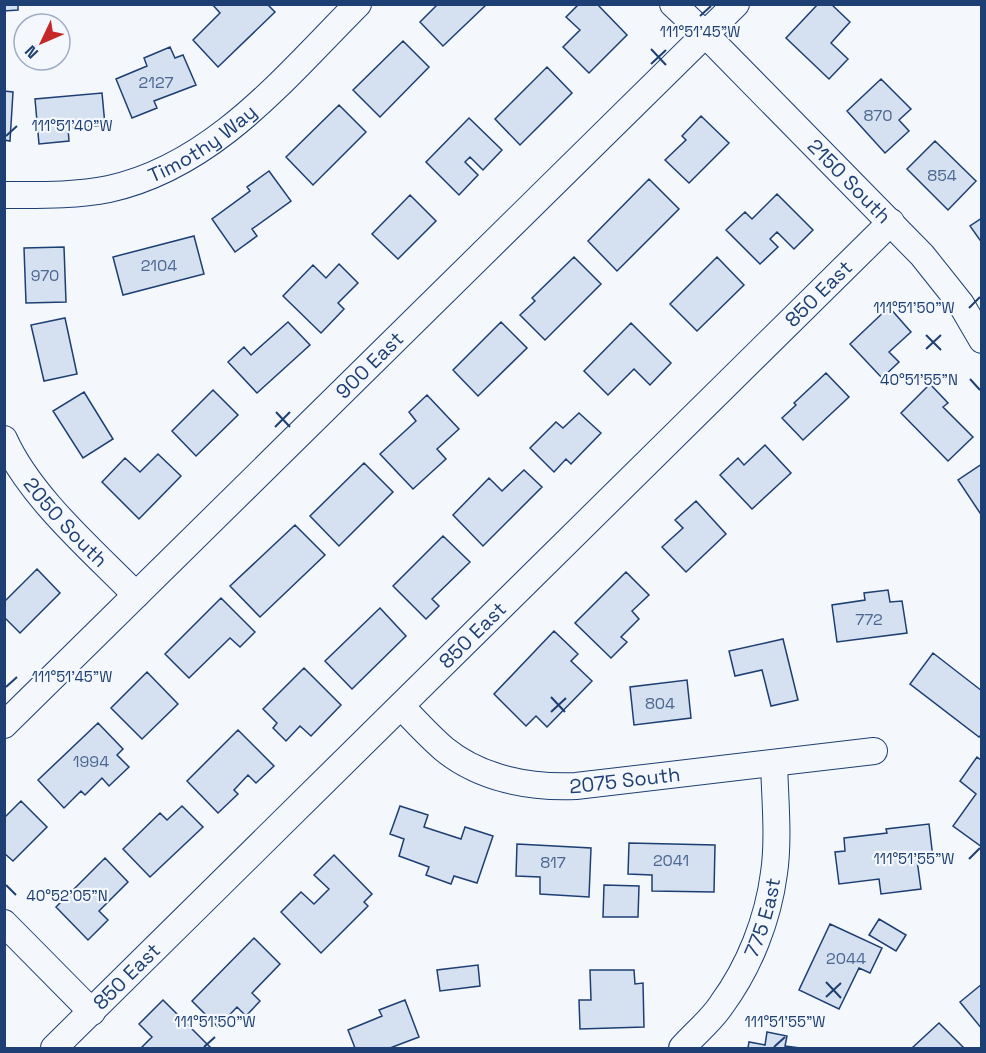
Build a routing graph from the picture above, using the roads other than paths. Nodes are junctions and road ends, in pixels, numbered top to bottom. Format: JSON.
{"nodes":[{"id":1,"x":358,"y":4,"type":"edge"},
{"id":2,"x":674,"y":4,"type":"edge"},
{"id":3,"x":736,"y":4,"type":"edge"},
{"id":4,"x":705,"y":34,"type":"junction"},
{"id":5,"x":4,"y":195,"type":"edge"},
{"id":6,"x":891,"y":222,"type":"junction"},
{"id":7,"x":981,"y":340,"type":"edge"},
{"id":8,"x":4,"y":439,"type":"edge"},
{"id":9,"x":136,"y":595,"type":"junction"},
{"id":10,"x":401,"y":706,"type":"junction"},
{"id":11,"x":4,"y":725,"type":"edge"},
{"id":12,"x":874,"y":751,"type":"dead end"},
{"id":13,"x":774,"y":764,"type":"junction"},
{"id":14,"x":4,"y":923,"type":"edge"},
{"id":15,"x":92,"y":1012,"type":"junction"},
{"id":16,"x":54,"y":1048,"type":"edge"},
{"id":17,"x":682,"y":1048,"type":"edge"}],
"edges":[{"from":1,"to":5,"type":"street","name":"Timothy Way"},
{"from":2,"to":4,"type":"street","name":"2150 South"},
{"from":3,"to":4,"type":"street","name":"900 East"},
{"from":4,"to":6,"type":"street","name":"2150 South"},
{"from":4,"to":9,"type":"street","name":"900 East"},
{"from":6,"to":7,"type":"street","name":"2150 South"},
{"from":6,"to":10,"type":"street","name":"850 East"},
{"from":8,"to":9,"type":"street","name":"2050 South"},
{"from":9,"to":11,"type":"street","name":"900 East"},
{"from":10,"to":13,"type":"street","name":"2075 South"},
{"from":10,"to":15,"type":"street","name":"850 East"},
{"from":12,"to":13,"type":"street","name":"2075 South"},
{"from":13,"to":17,"type":"street","name":"775 East"},
{"from":14,"to":15,"type":"street"},
{"from":15,"to":16,"type":"street","name":"850 East"}]}
